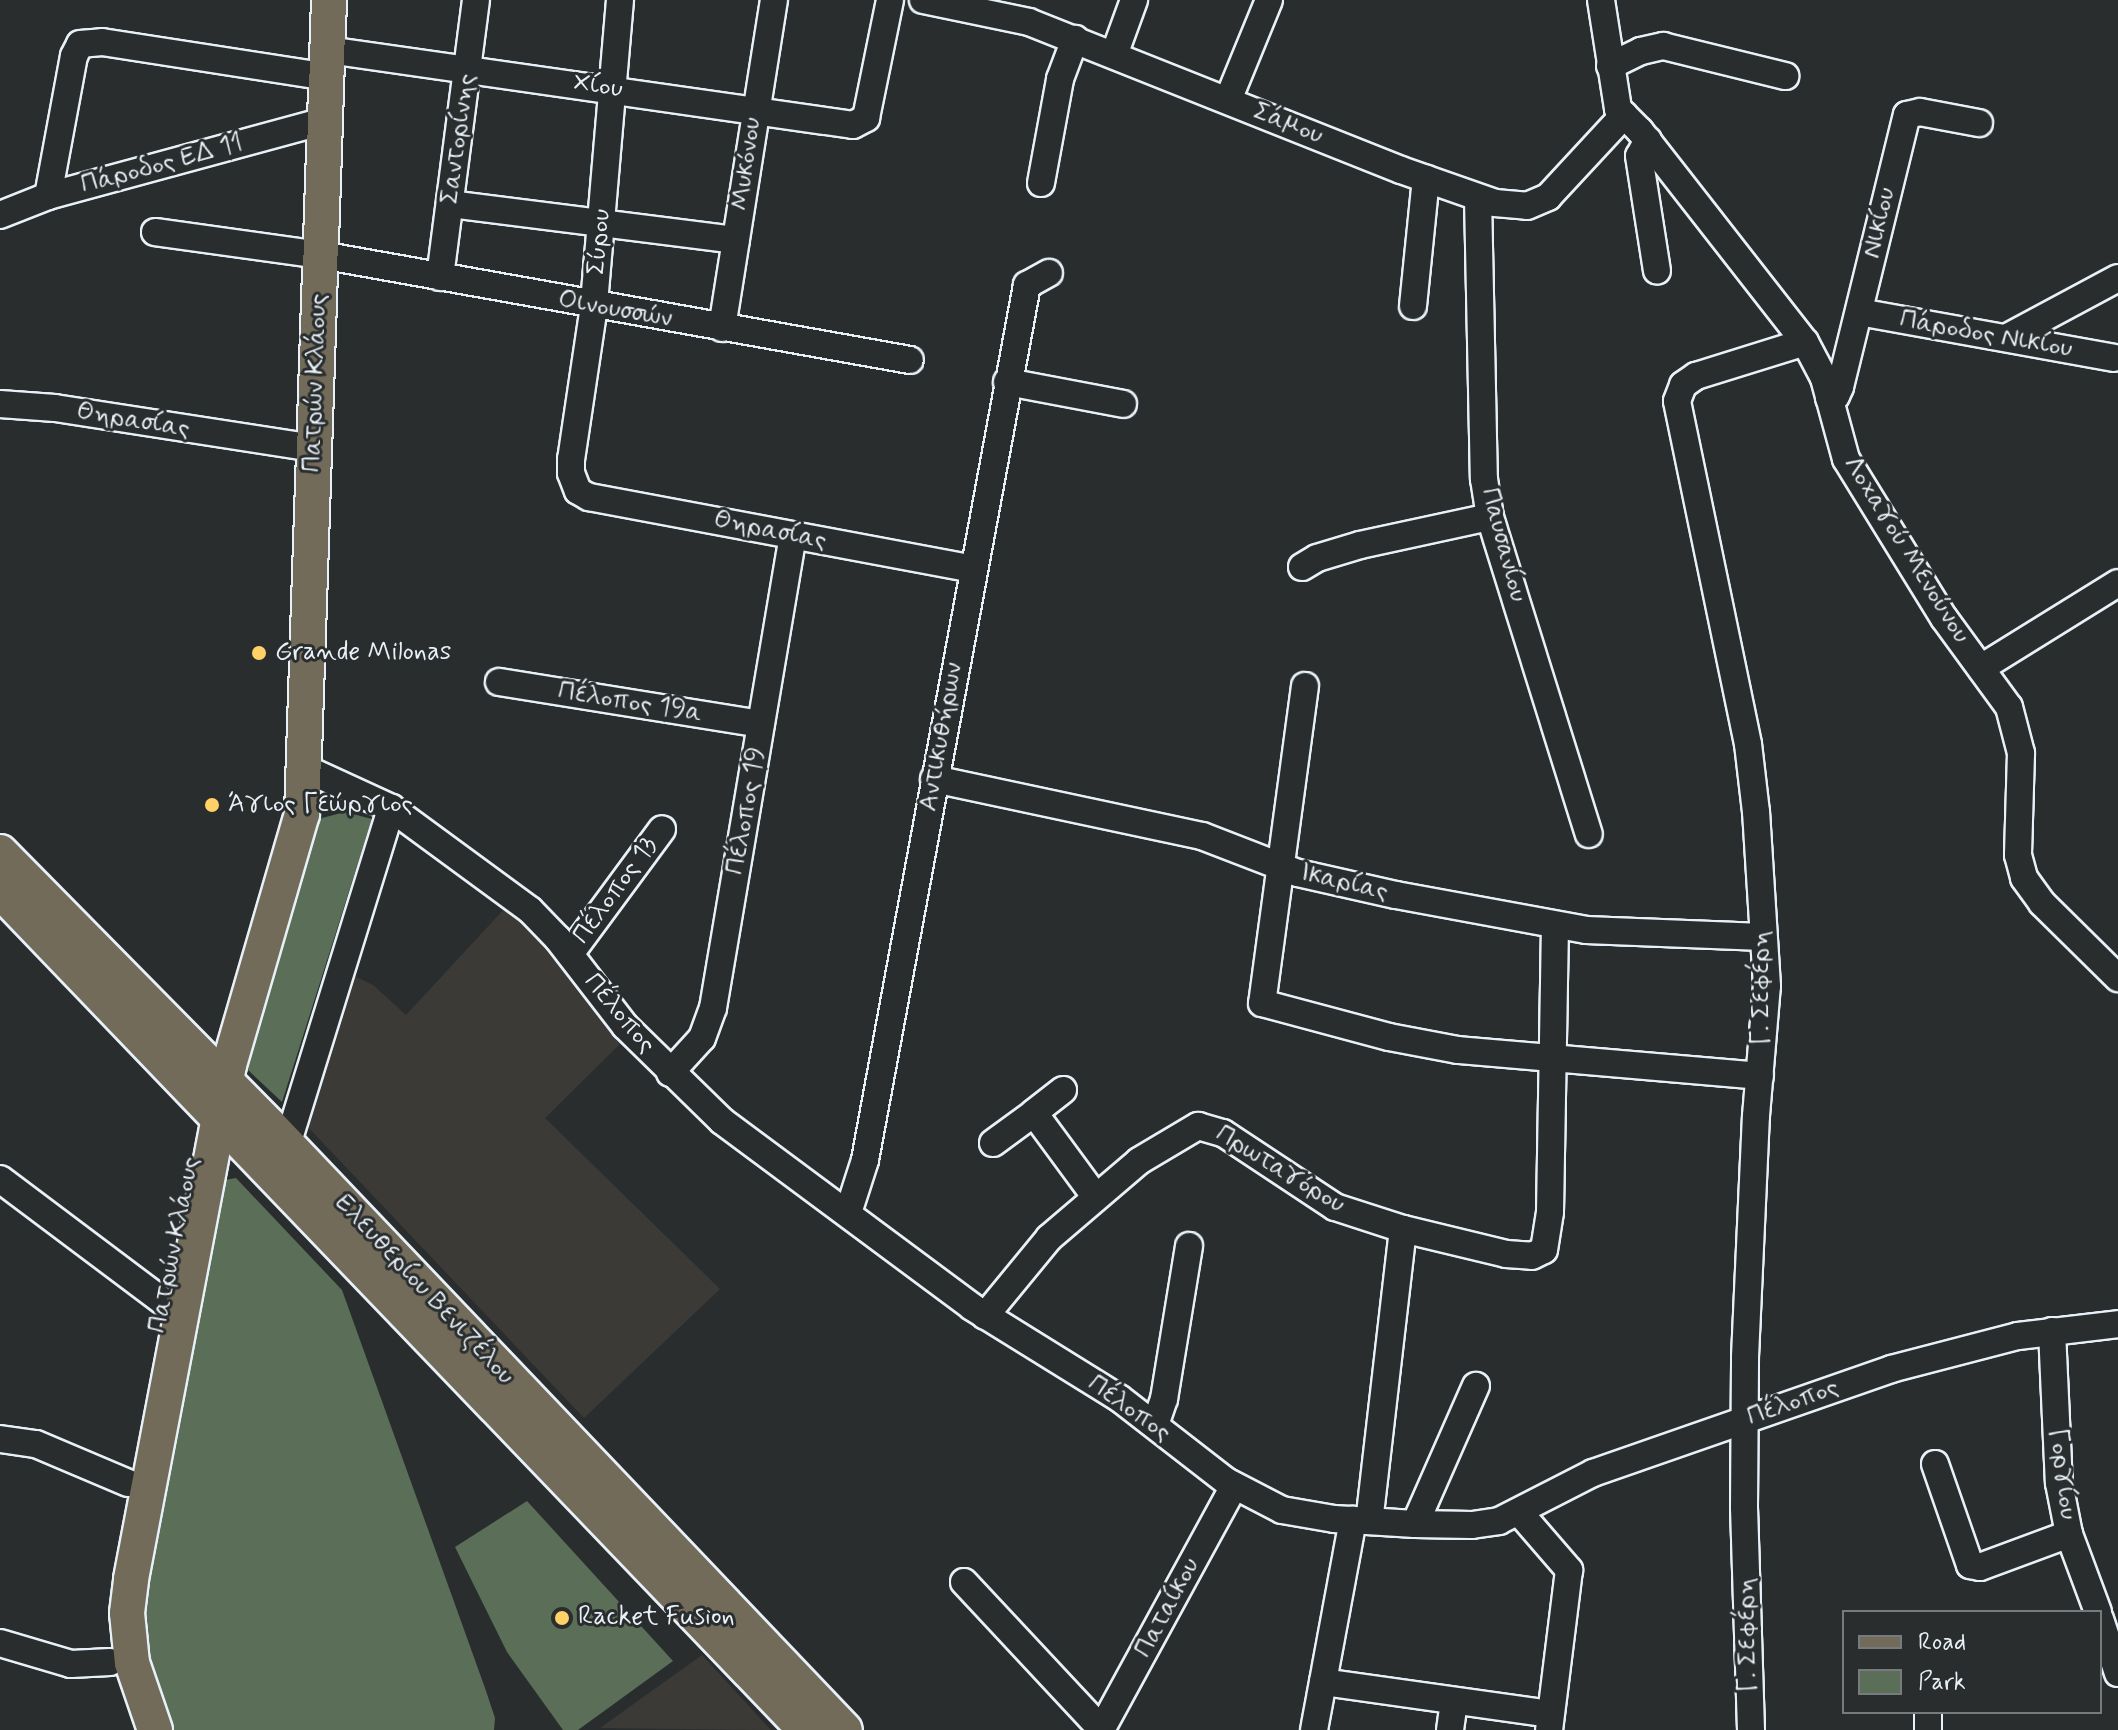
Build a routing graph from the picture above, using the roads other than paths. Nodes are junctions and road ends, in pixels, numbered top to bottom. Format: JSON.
{"nodes":[{"id":1,"x":329,"y":0,"type":"edge"},
{"id":2,"x":476,"y":0,"type":"edge"},
{"id":3,"x":620,"y":0,"type":"edge"},
{"id":4,"x":774,"y":0,"type":"edge"},
{"id":5,"x":890,"y":0,"type":"edge"},
{"id":6,"x":923,"y":0,"type":"edge"},
{"id":7,"x":1134,"y":0,"type":"edge"},
{"id":8,"x":1269,"y":0,"type":"edge"},
{"id":9,"x":1601,"y":0,"type":"edge"},
{"id":10,"x":980,"y":5,"type":"edge"},
{"id":11,"x":1075,"y":39,"type":"junction"},
{"id":12,"x":1114,"y":55,"type":"junction"},
{"id":13,"x":328,"y":63,"type":"junction"},
{"id":14,"x":1610,"y":66,"type":"junction"},
{"id":15,"x":468,"y":69,"type":"junction"},
{"id":16,"x":1785,"y":76,"type":"dead end"},
{"id":17,"x":611,"y":89,"type":"junction"},
{"id":18,"x":1228,"y":100,"type":"junction"},
{"id":19,"x":755,"y":111,"type":"junction"},
{"id":20,"x":1624,"y":115,"type":"junction"},
{"id":21,"x":325,"y":121,"type":"junction"},
{"id":22,"x":1979,"y":123,"type":"dead end"},
{"id":23,"x":1648,"y":140,"type":"junction"},
{"id":24,"x":1426,"y":179,"type":"junction"},
{"id":25,"x":1041,"y":183,"type":"dead end"},
{"id":26,"x":48,"y":196,"type":"junction"},
{"id":27,"x":1478,"y":198,"type":"junction"},
{"id":28,"x":450,"y":204,"type":"junction"},
{"id":29,"x":0,"y":215,"type":"edge"},
{"id":30,"x":602,"y":224,"type":"junction"},
{"id":31,"x":155,"y":232,"type":"dead end"},
{"id":32,"x":736,"y":240,"type":"junction"},
{"id":33,"x":321,"y":255,"type":"junction"},
{"id":34,"x":1657,"y":271,"type":"dead end"},
{"id":35,"x":1049,"y":273,"type":"dead end"},
{"id":36,"x":440,"y":277,"type":"junction"},
{"id":37,"x":2118,"y":278,"type":"edge"},
{"id":38,"x":594,"y":306,"type":"junction"},
{"id":39,"x":1413,"y":306,"type":"dead end"},
{"id":40,"x":1859,"y":312,"type":"junction"},
{"id":41,"x":722,"y":328,"type":"junction"},
{"id":42,"x":2006,"y":338,"type":"junction"},
{"id":43,"x":1805,"y":342,"type":"junction"},
{"id":44,"x":2114,"y":358,"type":"dead end"},
{"id":45,"x":910,"y":360,"type":"dead end"},
{"id":46,"x":1007,"y":382,"type":"junction"},
{"id":47,"x":1829,"y":398,"type":"junction"},
{"id":48,"x":0,"y":404,"type":"edge"},
{"id":49,"x":1123,"y":404,"type":"dead end"},
{"id":50,"x":313,"y":448,"type":"junction"},
{"id":51,"x":573,"y":483,"type":"joint"},
{"id":52,"x":1490,"y":517,"type":"junction"},
{"id":53,"x":793,"y":536,"type":"junction"},
{"id":54,"x":1302,"y":567,"type":"dead end"},
{"id":55,"x":972,"y":569,"type":"junction"},
{"id":56,"x":2118,"y":583,"type":"edge"},
{"id":57,"x":1981,"y":668,"type":"junction"},
{"id":58,"x":499,"y":682,"type":"dead end"},
{"id":59,"x":1305,"y":686,"type":"dead end"},
{"id":60,"x":761,"y":724,"type":"junction"},
{"id":61,"x":302,"y":767,"type":"junction"},
{"id":62,"x":934,"y":779,"type":"junction"},
{"id":63,"x":391,"y":808,"type":"junction"},
{"id":64,"x":662,"y":829,"type":"dead end"},
{"id":65,"x":1589,"y":834,"type":"dead end"},
{"id":66,"x":0,"y":852,"type":"edge"},
{"id":67,"x":1282,"y":867,"type":"junction"},
{"id":68,"x":0,"y":891,"type":"edge"},
{"id":69,"x":1555,"y":925,"type":"junction"},
{"id":70,"x":1763,"y":937,"type":"junction"},
{"id":71,"x":570,"y":954,"type":"junction"},
{"id":72,"x":2118,"y":978,"type":"edge"},
{"id":73,"x":1551,"y":1061,"type":"junction"},
{"id":74,"x":670,"y":1073,"type":"junction"},
{"id":75,"x":1760,"y":1076,"type":"junction"},
{"id":76,"x":1063,"y":1090,"type":"dead end"},
{"id":77,"x":214,"y":1092,"type":"junction"},
{"id":78,"x":1034,"y":1113,"type":"junction"},
{"id":79,"x":993,"y":1143,"type":"dead end"},
{"id":80,"x":287,"y":1145,"type":"junction"},
{"id":81,"x":0,"y":1179,"type":"edge"},
{"id":82,"x":1095,"y":1196,"type":"junction"},
{"id":83,"x":848,"y":1213,"type":"junction"},
{"id":84,"x":1403,"y":1229,"type":"junction"},
{"id":85,"x":1189,"y":1246,"type":"dead end"},
{"id":86,"x":174,"y":1306,"type":"junction"},
{"id":87,"x":985,"y":1316,"type":"junction"},
{"id":88,"x":2118,"y":1324,"type":"edge"},
{"id":89,"x":2052,"y":1331,"type":"junction"},
{"id":90,"x":1476,"y":1386,"type":"dead end"},
{"id":91,"x":1745,"y":1420,"type":"junction"},
{"id":92,"x":1155,"y":1425,"type":"junction"},
{"id":93,"x":0,"y":1439,"type":"edge"},
{"id":94,"x":1935,"y":1464,"type":"dead end"},
{"id":95,"x":128,"y":1483,"type":"junction"},
{"id":96,"x":1234,"y":1486,"type":"junction"},
{"id":97,"x":1519,"y":1512,"type":"junction"},
{"id":98,"x":1361,"y":1520,"type":"junction"},
{"id":99,"x":1415,"y":1524,"type":"junction"},
{"id":100,"x":2069,"y":1534,"type":"junction"},
{"id":101,"x":964,"y":1582,"type":"dead end"},
{"id":102,"x":2097,"y":1610,"type":"edge"},
{"id":103,"x":2102,"y":1625,"type":"edge"},
{"id":104,"x":0,"y":1643,"type":"edge"},
{"id":105,"x":110,"y":1662,"type":"junction"},
{"id":106,"x":2118,"y":1673,"type":"edge"},
{"id":107,"x":1323,"y":1682,"type":"junction"},
{"id":108,"x":1454,"y":1702,"type":"junction"},
{"id":109,"x":1549,"y":1722,"type":"edge"},
{"id":110,"x":133,"y":1730,"type":"edge"},
{"id":111,"x":155,"y":1730,"type":"edge"},
{"id":112,"x":805,"y":1730,"type":"edge"},
{"id":113,"x":845,"y":1730,"type":"edge"},
{"id":114,"x":1101,"y":1730,"type":"edge"},
{"id":115,"x":1314,"y":1730,"type":"edge"},
{"id":116,"x":1450,"y":1730,"type":"edge"},
{"id":117,"x":1751,"y":1730,"type":"edge"}],
"edges":[{"from":1,"to":13,"type":"main road","name":"Πατρών Κλάους"},
{"from":2,"to":15,"type":"street","name":"Σαντορίνης"},
{"from":3,"to":17,"type":"street","name":"Σύρου"},
{"from":4,"to":19,"type":"street","name":"Μυκόνου"},
{"from":5,"to":19,"type":"street","name":"Χίου"},
{"from":6,"to":10,"type":"street","name":"Σάμου"},
{"from":7,"to":12,"type":"street"},
{"from":8,"to":18,"type":"street"},
{"from":9,"to":14,"type":"street","name":"Λοχαγού Μενούνου"},
{"from":10,"to":11,"type":"street","name":"Σάμου"},
{"from":11,"to":12,"type":"street","name":"Σάμου"},
{"from":11,"to":25,"type":"street"},
{"from":12,"to":18,"type":"street","name":"Σάμου"},
{"from":13,"to":15,"type":"street","name":"Χίου"},
{"from":13,"to":21,"type":"main road","name":"Πατρών Κλάους"},
{"from":13,"to":26,"type":"street","name":"Χίου"},
{"from":14,"to":16,"type":"street"},
{"from":14,"to":20,"type":"street","name":"Λοχαγού Μενούνου"},
{"from":15,"to":17,"type":"street","name":"Χίου"},
{"from":15,"to":28,"type":"street","name":"Σαντορίνης"},
{"from":17,"to":19,"type":"street","name":"Χίου"},
{"from":17,"to":30,"type":"street","name":"Σύρου"},
{"from":18,"to":24,"type":"street","name":"Σάμου"},
{"from":19,"to":32,"type":"street","name":"Μυκόνου"},
{"from":20,"to":23,"type":"street","name":"Λοχαγού Μενούνου"},
{"from":20,"to":27,"type":"street","name":"Σάμου"},
{"from":21,"to":26,"type":"street","name":"Πάροδος ΕΔ 11"},
{"from":21,"to":33,"type":"main road","name":"Πατρών Κλάους"},
{"from":22,"to":40,"type":"street","name":"Νικίου"},
{"from":23,"to":34,"type":"street"},
{"from":23,"to":43,"type":"street","name":"Λοχαγού Μενούνου"},
{"from":24,"to":27,"type":"street","name":"Σάμου"},
{"from":24,"to":39,"type":"street"},
{"from":26,"to":29,"type":"street","name":"Πάροδος ΕΔ 11"},
{"from":27,"to":52,"type":"street","name":"Παυσανίου"},
{"from":28,"to":30,"type":"street"},
{"from":28,"to":36,"type":"street","name":"Σαντορίνης"},
{"from":30,"to":32,"type":"street"},
{"from":30,"to":38,"type":"street","name":"Σύρου"},
{"from":31,"to":33,"type":"street","name":"Οινουσσών"},
{"from":32,"to":41,"type":"street","name":"Μυκόνου"},
{"from":33,"to":36,"type":"street","name":"Οινουσσών"},
{"from":33,"to":50,"type":"main road","name":"Πατρών Κλάους"},
{"from":35,"to":46,"type":"street","name":"Αντικυθήρων"},
{"from":36,"to":38,"type":"street","name":"Οινουσσών"},
{"from":37,"to":42,"type":"street"},
{"from":38,"to":41,"type":"street","name":"Οινουσσών"},
{"from":38,"to":51,"type":"street","name":"Σύρου"},
{"from":40,"to":42,"type":"street","name":"Πάροδος Νικίου"},
{"from":40,"to":47,"type":"street","name":"Νικίου"},
{"from":41,"to":45,"type":"street","name":"Οινουσσών"},
{"from":42,"to":44,"type":"street","name":"Πάροδος Νικίου"},
{"from":43,"to":47,"type":"street","name":"Λοχαγού Μενούνου"},
{"from":43,"to":70,"type":"street","name":"Γ. Σεφέρη"},
{"from":46,"to":49,"type":"street"},
{"from":46,"to":55,"type":"street","name":"Αντικυθήρων"},
{"from":47,"to":57,"type":"street","name":"Λοχαγού Μενούνου"},
{"from":48,"to":50,"type":"street","name":"Θηρασίας"},
{"from":50,"to":61,"type":"main road","name":"Πατρών Κλάους"},
{"from":51,"to":53,"type":"street","name":"Θηρασίας"},
{"from":52,"to":54,"type":"street"},
{"from":52,"to":65,"type":"street","name":"Παυσανίου"},
{"from":53,"to":55,"type":"street","name":"Θηρασίας"},
{"from":53,"to":60,"type":"street","name":"Πέλοπος 19"},
{"from":55,"to":62,"type":"street","name":"Αντικυθήρων"},
{"from":56,"to":57,"type":"street"},
{"from":57,"to":72,"type":"street","name":"Λοχαγού Μενούνου"},
{"from":58,"to":60,"type":"street","name":"Πέλοπος 19α"},
{"from":59,"to":67,"type":"street"},
{"from":60,"to":74,"type":"street","name":"Πέλοπος 19"},
{"from":61,"to":63,"type":"street","name":"Πέλοπος"},
{"from":61,"to":77,"type":"main road","name":"Πατρών Κλάους"},
{"from":62,"to":67,"type":"street","name":"Ικαρίας"},
{"from":62,"to":83,"type":"street","name":"Αντικυθήρων"},
{"from":63,"to":71,"type":"street","name":"Πέλοπος"},
{"from":63,"to":80,"type":"street"},
{"from":64,"to":71,"type":"street","name":"Πέλοπος 13"},
{"from":66,"to":77,"type":"main road","name":"Ελευθερίου Βενιζέλου"},
{"from":67,"to":69,"type":"street","name":"Ικαρίας"},
{"from":67,"to":73,"type":"street"},
{"from":68,"to":77,"type":"main road","name":"Ελευθερίου Βενιζέλου"},
{"from":69,"to":70,"type":"street","name":"Ικαρίας"},
{"from":69,"to":73,"type":"street"},
{"from":70,"to":75,"type":"street","name":"Γ. Σεφέρη"},
{"from":71,"to":74,"type":"street","name":"Πέλοπος"},
{"from":73,"to":75,"type":"street"},
{"from":73,"to":84,"type":"street"},
{"from":74,"to":83,"type":"street","name":"Πέλοπος"},
{"from":75,"to":91,"type":"street","name":"Γ. Σεφέρη"},
{"from":76,"to":78,"type":"street"},
{"from":77,"to":80,"type":"main road","name":"Ελευθερίου Βενιζέλου"},
{"from":77,"to":86,"type":"main road","name":"Πατρών Κλάους"},
{"from":77,"to":112,"type":"main road","name":"Ελευθερίου Βενιζέλου"},
{"from":78,"to":79,"type":"street"},
{"from":78,"to":82,"type":"street"},
{"from":80,"to":113,"type":"main road","name":"Ελευθερίου Βενιζέλου"},
{"from":81,"to":86,"type":"street"},
{"from":82,"to":84,"type":"street","name":"Πρωταγόρου"},
{"from":82,"to":87,"type":"street","name":"Πρωταγόρου"},
{"from":83,"to":87,"type":"street","name":"Πέλοπος"},
{"from":84,"to":98,"type":"street"},
{"from":85,"to":92,"type":"street"},
{"from":86,"to":95,"type":"main road","name":"Πατρών Κλάους"},
{"from":86,"to":111,"type":"main road","name":"Πατρών Κλάους"},
{"from":87,"to":92,"type":"street","name":"Πέλοπος"},
{"from":88,"to":89,"type":"street","name":"Πέλοπος"},
{"from":89,"to":91,"type":"street","name":"Πέλοπος"},
{"from":89,"to":100,"type":"street","name":"Γοργίου"},
{"from":90,"to":99,"type":"street"},
{"from":91,"to":97,"type":"street","name":"Πέλοπος"},
{"from":91,"to":117,"type":"street","name":"Γ. Σεφέρη"},
{"from":92,"to":96,"type":"street","name":"Πέλοπος"},
{"from":93,"to":95,"type":"street"},
{"from":94,"to":100,"type":"street"},
{"from":95,"to":105,"type":"main road","name":"Πατρών Κλάους"},
{"from":96,"to":98,"type":"street","name":"Πέλοπος"},
{"from":96,"to":114,"type":"street","name":"Παταίκου"},
{"from":97,"to":99,"type":"street","name":"Πέλοπος"},
{"from":97,"to":109,"type":"street"},
{"from":98,"to":99,"type":"street","name":"Πέλοπος"},
{"from":98,"to":107,"type":"street"},
{"from":100,"to":102,"type":"street","name":"Γοργίου"},
{"from":101,"to":114,"type":"street"},
{"from":103,"to":106,"type":"street"},
{"from":104,"to":105,"type":"street"},
{"from":105,"to":110,"type":"main road","name":"Πατρών Κλάους"},
{"from":107,"to":108,"type":"street"},
{"from":107,"to":115,"type":"street"},
{"from":108,"to":109,"type":"street"},
{"from":108,"to":116,"type":"street"}]}
